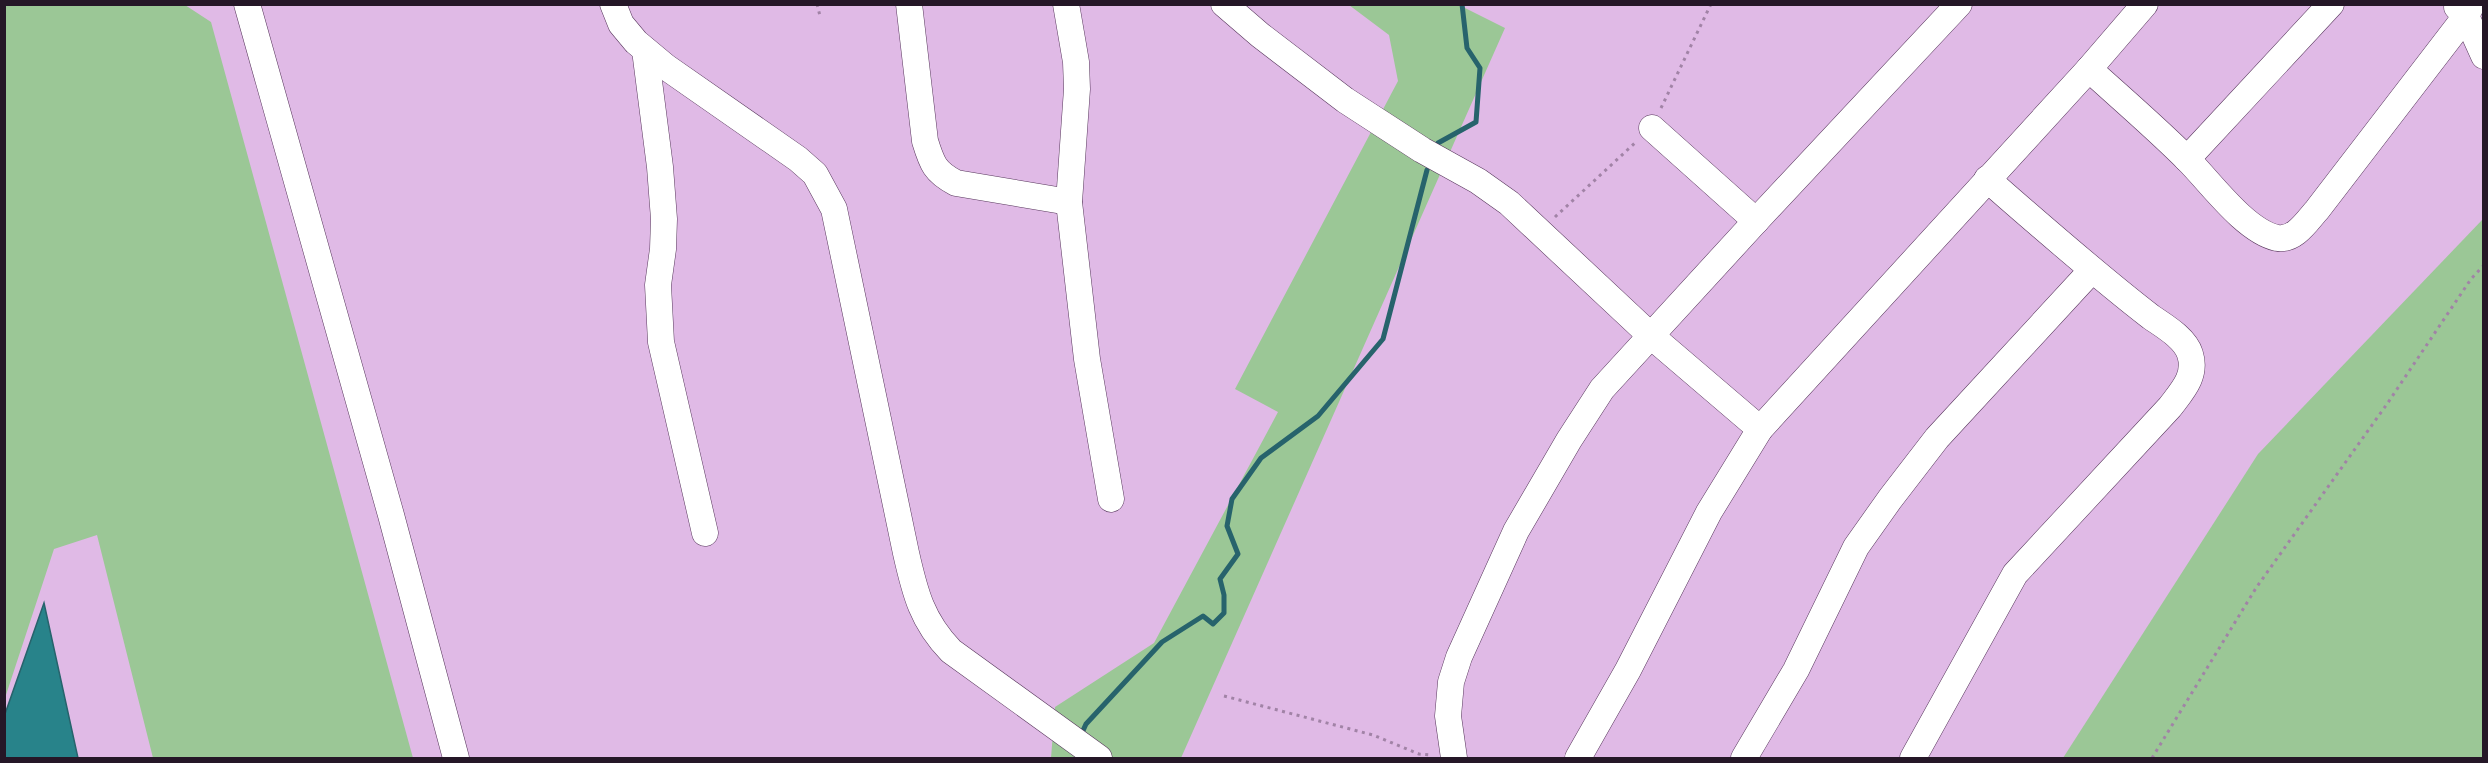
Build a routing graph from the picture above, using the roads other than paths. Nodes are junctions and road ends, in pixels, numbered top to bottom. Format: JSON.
{"nodes":[{"id":1,"x":247,"y":4,"type":"edge"},
{"id":2,"x":613,"y":4,"type":"edge"},
{"id":3,"x":909,"y":4,"type":"edge"},
{"id":4,"x":1066,"y":4,"type":"edge"},
{"id":5,"x":1224,"y":4,"type":"edge"},
{"id":6,"x":1959,"y":4,"type":"edge"},
{"id":7,"x":2145,"y":4,"type":"edge"},
{"id":8,"x":2331,"y":4,"type":"edge"},
{"id":9,"x":2464,"y":8,"type":"edge"},
{"id":10,"x":645,"y":50,"type":"junction"},
{"id":11,"x":2484,"y":56,"type":"edge"},
{"id":12,"x":2089,"y":69,"type":"junction"},
{"id":13,"x":1652,"y":128,"type":"dead end"},
{"id":14,"x":2187,"y":159,"type":"junction"},
{"id":15,"x":1987,"y":179,"type":"junction"},
{"id":16,"x":1069,"y":202,"type":"junction"},
{"id":17,"x":1756,"y":221,"type":"junction"},
{"id":18,"x":2091,"y":271,"type":"junction"},
{"id":19,"x":1650,"y":335,"type":"junction"},
{"id":20,"x":1760,"y":429,"type":"junction"},
{"id":21,"x":1111,"y":499,"type":"dead end"},
{"id":22,"x":705,"y":533,"type":"dead end"},
{"id":23,"x":1093,"y":754,"type":"edge"},
{"id":24,"x":1454,"y":757,"type":"edge"},
{"id":25,"x":456,"y":759,"type":"edge"},
{"id":26,"x":1578,"y":759,"type":"edge"},
{"id":27,"x":1744,"y":759,"type":"edge"},
{"id":28,"x":1913,"y":759,"type":"edge"}],
"edges":[{"from":1,"to":25,"type":"street"},
{"from":2,"to":10,"type":"street"},
{"from":3,"to":16,"type":"street"},
{"from":4,"to":16,"type":"street"},
{"from":5,"to":19,"type":"street"},
{"from":6,"to":17,"type":"street"},
{"from":7,"to":12,"type":"street"},
{"from":8,"to":14,"type":"street"},
{"from":9,"to":11,"type":"street"},
{"from":9,"to":14,"type":"street"},
{"from":10,"to":22,"type":"street"},
{"from":10,"to":23,"type":"street"},
{"from":12,"to":14,"type":"street"},
{"from":12,"to":15,"type":"street"},
{"from":13,"to":17,"type":"street"},
{"from":15,"to":18,"type":"street"},
{"from":15,"to":20,"type":"street"},
{"from":16,"to":21,"type":"street"},
{"from":17,"to":19,"type":"street"},
{"from":18,"to":27,"type":"street"},
{"from":18,"to":28,"type":"street"},
{"from":19,"to":20,"type":"street"},
{"from":19,"to":24,"type":"street"},
{"from":20,"to":26,"type":"street"}]}
